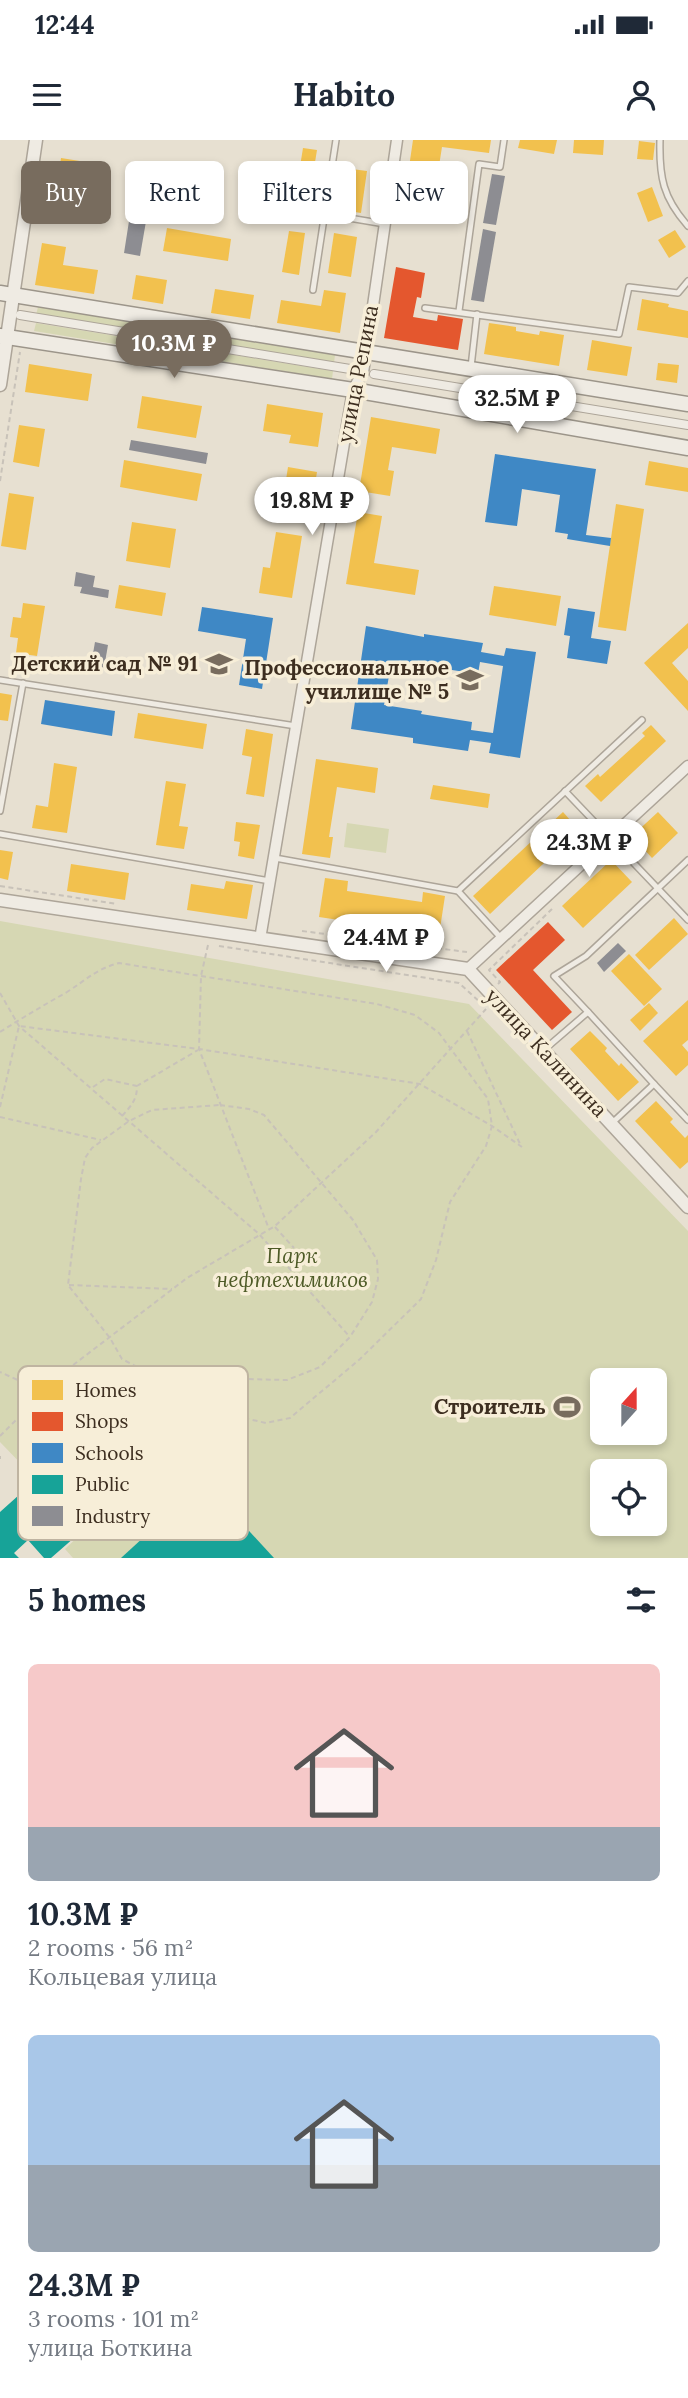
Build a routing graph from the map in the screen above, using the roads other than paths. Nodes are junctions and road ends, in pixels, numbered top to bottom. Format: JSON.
{"nodes":[{"id":1,"x":36,"y":140,"type":"edge"},
{"id":2,"x":336,"y":140,"type":"edge"},
{"id":3,"x":397,"y":140,"type":"edge"},
{"id":4,"x":505,"y":140,"type":"edge"},
{"id":5,"x":660,"y":140,"type":"edge"},
{"id":6,"x":333,"y":161,"type":"edge"},
{"id":7,"x":394,"y":161,"type":"edge"},
{"id":8,"x":323,"y":224,"type":"edge"},
{"id":9,"x":385,"y":224,"type":"edge"},
{"id":10,"x":688,"y":226,"type":"edge"},
{"id":11,"x":688,"y":281,"type":"edge"},
{"id":12,"x":313,"y":290,"type":"dead end"},
{"id":13,"x":6,"y":294,"type":"edge"},
{"id":14,"x":425,"y":308,"type":"dead end"},
{"id":15,"x":459,"y":311,"type":"junction"},
{"id":16,"x":477,"y":314,"type":"junction"},
{"id":17,"x":20,"y":315,"type":"dead end"},
{"id":18,"x":10,"y":337,"type":"edge"},
{"id":19,"x":366,"y":354,"type":"junction"},
{"id":20,"x":350,"y":369,"type":"dead end"},
{"id":21,"x":471,"y":369,"type":"junction"},
{"id":22,"x":374,"y":374,"type":"dead end"},
{"id":23,"x":0,"y":385,"type":"edge"},
{"id":24,"x":353,"y":390,"type":"junction"},
{"id":25,"x":688,"y":404,"type":"edge"},
{"id":26,"x":688,"y":425,"type":"edge"},
{"id":27,"x":688,"y":448,"type":"edge"},
{"id":28,"x":0,"y":680,"type":"edge"},
{"id":29,"x":23,"y":683,"type":"junction"},
{"id":30,"x":642,"y":720,"type":"dead end"},
{"id":31,"x":296,"y":726,"type":"junction"},
{"id":32,"x":688,"y":766,"type":"edge"},
{"id":33,"x":565,"y":792,"type":"junction"},
{"id":34,"x":0,"y":811,"type":"edge"},
{"id":35,"x":0,"y":834,"type":"edge"},
{"id":36,"x":609,"y":839,"type":"junction"},
{"id":37,"x":274,"y":857,"type":"junction"},
{"id":38,"x":688,"y":860,"type":"edge"},
{"id":39,"x":270,"y":881,"type":"junction"},
{"id":40,"x":658,"y":889,"type":"junction"},
{"id":41,"x":458,"y":891,"type":"junction"},
{"id":42,"x":0,"y":900,"type":"edge"},
{"id":43,"x":688,"y":920,"type":"edge"},
{"id":44,"x":501,"y":938,"type":"junction"},
{"id":45,"x":260,"y":939,"type":"junction"},
{"id":46,"x":468,"y":968,"type":"junction"},
{"id":47,"x":588,"y":1012,"type":"junction"},
{"id":48,"x":544,"y":1051,"type":"junction"},
{"id":49,"x":654,"y":1084,"type":"junction"},
{"id":50,"x":688,"y":1121,"type":"edge"},
{"id":51,"x":611,"y":1124,"type":"junction"},
{"id":52,"x":688,"y":1207,"type":"edge"}],
"edges":[{"from":1,"to":13,"type":"street"},
{"from":2,"to":6,"type":"lane"},
{"from":3,"to":7,"type":"street","name":"улица Репина"},
{"from":4,"to":15,"type":"lane"},
{"from":5,"to":10,"type":"lane"},
{"from":8,"to":12,"type":"lane"},
{"from":9,"to":19,"type":"street","name":"улица Репина"},
{"from":11,"to":16,"type":"lane"},
{"from":13,"to":18,"type":"street"},
{"from":13,"to":19,"type":"main road"},
{"from":14,"to":15,"type":"lane"},
{"from":15,"to":16,"type":"lane"},
{"from":16,"to":21,"type":"lane"},
{"from":17,"to":20,"type":"street"},
{"from":18,"to":23,"type":"street"},
{"from":18,"to":24,"type":"main road"},
{"from":19,"to":21,"type":"main road"},
{"from":19,"to":24,"type":"street","name":"улица Репина"},
{"from":21,"to":25,"type":"main road"},
{"from":22,"to":26,"type":"street"},
{"from":24,"to":27,"type":"main road"},
{"from":24,"to":31,"type":"street","name":"улица Репина"},
{"from":28,"to":29,"type":"lane"},
{"from":29,"to":31,"type":"lane"},
{"from":29,"to":34,"type":"lane"},
{"from":30,"to":33,"type":"lane"},
{"from":31,"to":37,"type":"street","name":"улица Репина"},
{"from":32,"to":36,"type":"street"},
{"from":33,"to":36,"type":"lane"},
{"from":33,"to":41,"type":"lane"},
{"from":35,"to":39,"type":"lane"},
{"from":36,"to":40,"type":"lane"},
{"from":36,"to":44,"type":"street"},
{"from":37,"to":39,"type":"street","name":"улица Репина"},
{"from":37,"to":41,"type":"lane"},
{"from":38,"to":40,"type":"lane"},
{"from":39,"to":45,"type":"street","name":"улица Репина"},
{"from":40,"to":43,"type":"lane"},
{"from":40,"to":47,"type":"lane"},
{"from":41,"to":44,"type":"lane"},
{"from":42,"to":45,"type":"street"},
{"from":44,"to":46,"type":"street"},
{"from":45,"to":46,"type":"street"},
{"from":46,"to":48,"type":"street","name":"улица Калинина"},
{"from":47,"to":48,"type":"lane"},
{"from":47,"to":49,"type":"lane"},
{"from":48,"to":51,"type":"street","name":"улица Калинина"},
{"from":49,"to":50,"type":"lane"},
{"from":49,"to":51,"type":"lane"},
{"from":51,"to":52,"type":"street","name":"улица Калинина"}]}
